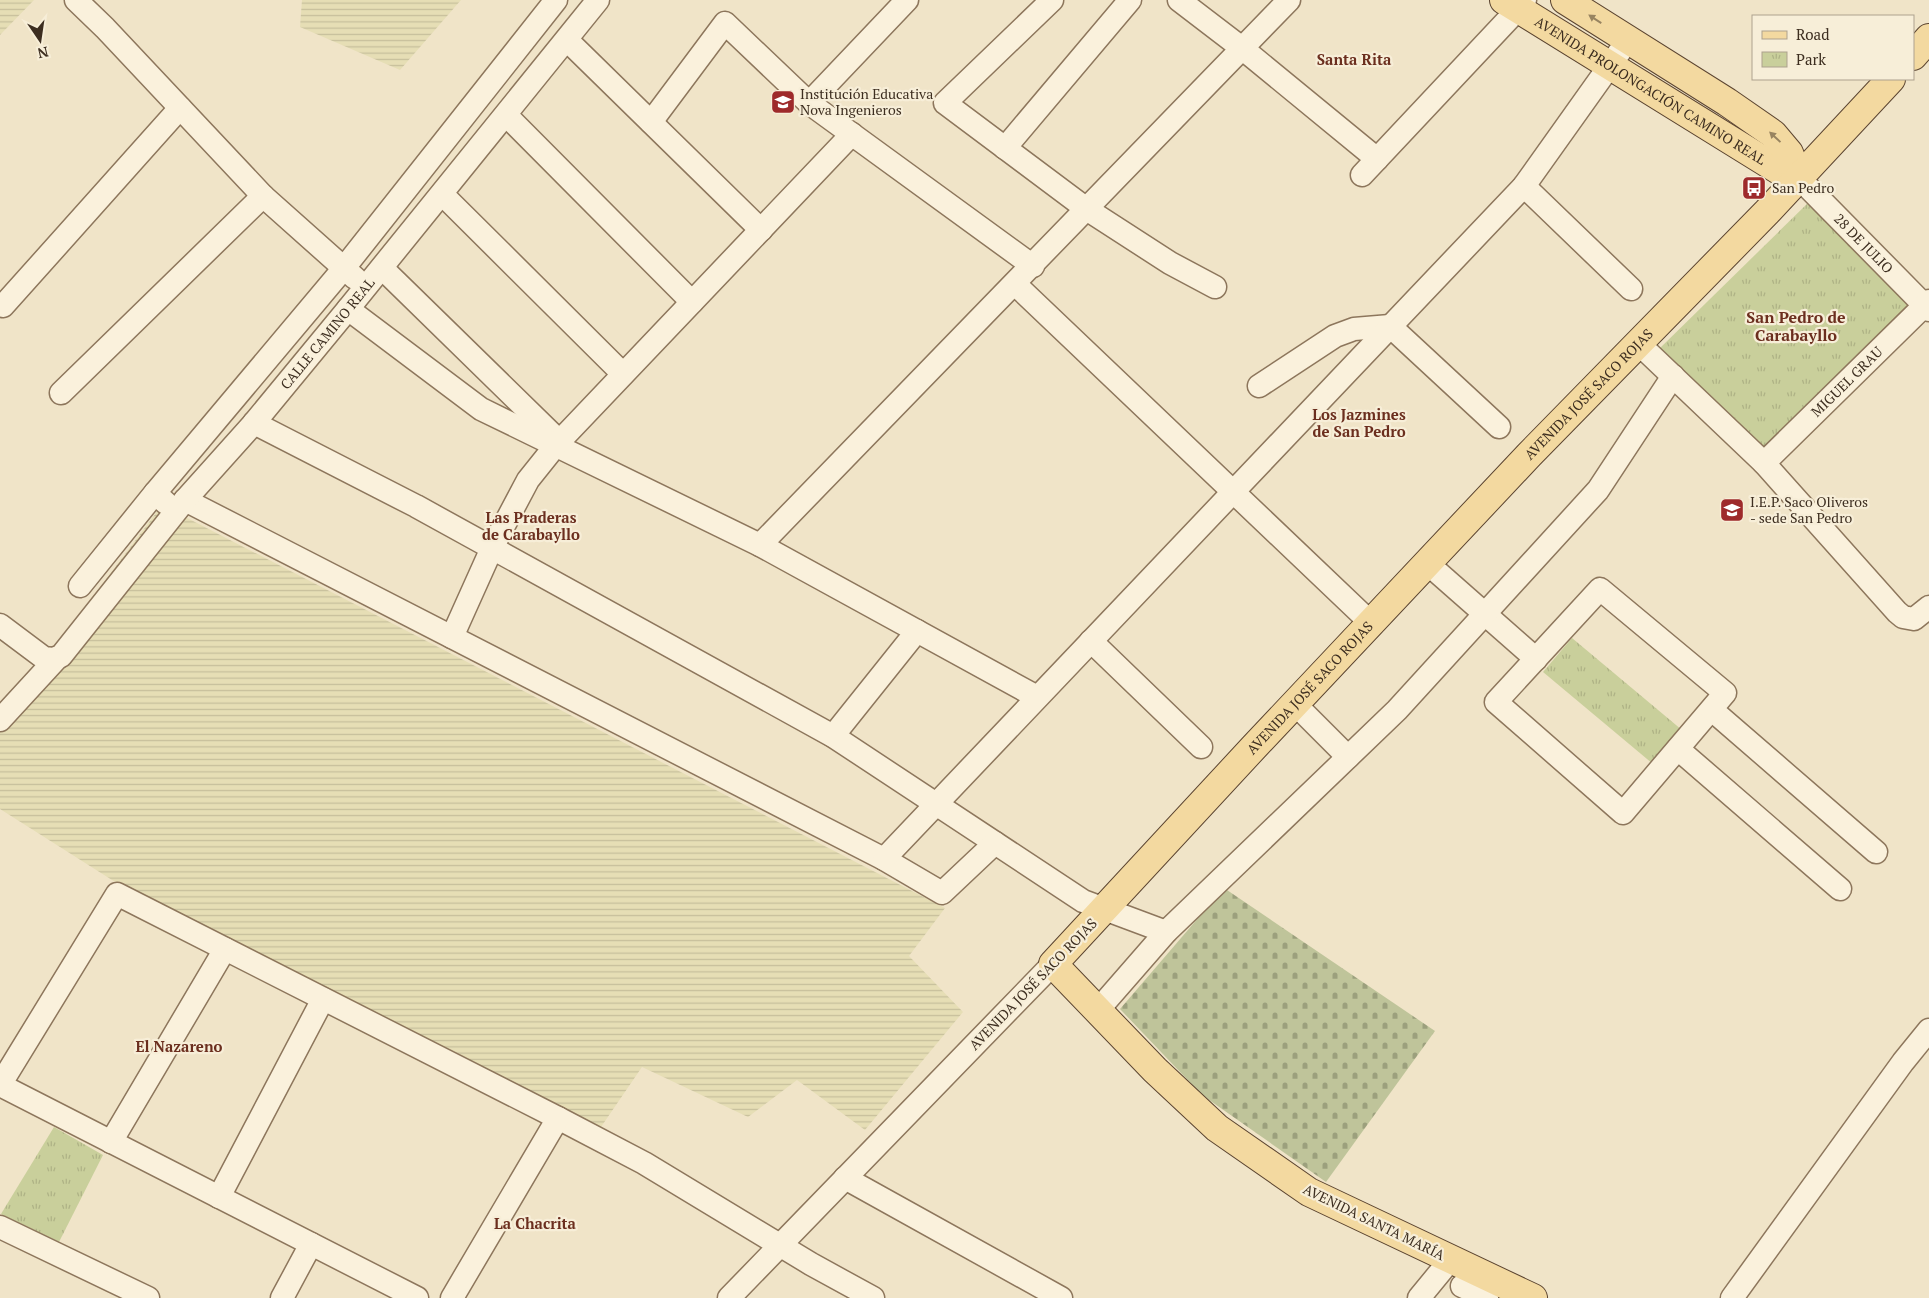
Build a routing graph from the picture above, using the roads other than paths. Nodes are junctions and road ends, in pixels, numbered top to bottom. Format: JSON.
{"nodes":[{"id":1,"x":76,"y":0,"type":"edge"},
{"id":2,"x":556,"y":0,"type":"edge"},
{"id":3,"x":598,"y":0,"type":"edge"},
{"id":4,"x":907,"y":0,"type":"edge"},
{"id":5,"x":1052,"y":0,"type":"edge"},
{"id":6,"x":1130,"y":0,"type":"edge"},
{"id":7,"x":1179,"y":0,"type":"edge"},
{"id":8,"x":1290,"y":0,"type":"edge"},
{"id":9,"x":1565,"y":0,"type":"edge"},
{"id":10,"x":1516,"y":3,"type":"edge"},
{"id":11,"x":583,"y":19,"type":"junction"},
{"id":12,"x":1929,"y":38,"type":"edge"},
{"id":13,"x":567,"y":40,"type":"junction"},
{"id":14,"x":1628,"y":40,"type":"junction"},
{"id":15,"x":1243,"y":49,"type":"junction"},
{"id":16,"x":1914,"y":55,"type":"edge"},
{"id":17,"x":1611,"y":65,"type":"junction"},
{"id":18,"x":1890,"y":80,"type":"edge"},
{"id":19,"x":809,"y":103,"type":"junction"},
{"id":20,"x":180,"y":108,"type":"junction"},
{"id":21,"x":506,"y":115,"type":"junction"},
{"id":22,"x":650,"y":122,"type":"junction"},
{"id":23,"x":852,"y":134,"type":"junction"},
{"id":24,"x":1004,"y":148,"type":"junction"},
{"id":25,"x":437,"y":150,"type":"junction"},
{"id":26,"x":461,"y":171,"type":"junction"},
{"id":27,"x":1799,"y":178,"type":"junction"},
{"id":28,"x":1524,"y":186,"type":"junction"},
{"id":29,"x":442,"y":194,"type":"junction"},
{"id":30,"x":263,"y":196,"type":"junction"},
{"id":31,"x":1088,"y":210,"type":"junction"},
{"id":32,"x":761,"y":230,"type":"junction"},
{"id":33,"x":1033,"y":266,"type":"junction"},
{"id":34,"x":344,"y":268,"type":"junction"},
{"id":35,"x":382,"y":268,"type":"junction"},
{"id":36,"x":1015,"y":284,"type":"junction"},
{"id":37,"x":1215,"y":287,"type":"dead end"},
{"id":38,"x":366,"y":288,"type":"junction"},
{"id":39,"x":1630,"y":289,"type":"dead end"},
{"id":40,"x":692,"y":302,"type":"junction"},
{"id":41,"x":1928,"y":305,"type":"edge"},
{"id":42,"x":3,"y":306,"type":"dead end"},
{"id":43,"x":348,"y":309,"type":"junction"},
{"id":44,"x":1390,"y":326,"type":"junction"},
{"id":45,"x":1638,"y":343,"type":"junction"},
{"id":46,"x":623,"y":374,"type":"junction"},
{"id":47,"x":1673,"y":376,"type":"junction"},
{"id":48,"x":1259,"y":386,"type":"dead end"},
{"id":49,"x":61,"y":393,"type":"dead end"},
{"id":50,"x":254,"y":423,"type":"junction"},
{"id":51,"x":1499,"y":427,"type":"dead end"},
{"id":52,"x":557,"y":443,"type":"junction"},
{"id":53,"x":1764,"y":463,"type":"junction"},
{"id":54,"x":1232,"y":492,"type":"junction"},
{"id":55,"x":155,"y":493,"type":"junction"},
{"id":56,"x":181,"y":506,"type":"junction"},
{"id":57,"x":760,"y":545,"type":"junction"},
{"id":58,"x":492,"y":548,"type":"junction"},
{"id":59,"x":1427,"y":564,"type":"junction"},
{"id":60,"x":80,"y":586,"type":"dead end"},
{"id":61,"x":1929,"y":607,"type":"edge"},
{"id":62,"x":1484,"y":614,"type":"junction"},
{"id":63,"x":1371,"y":623,"type":"junction"},
{"id":64,"x":0,"y":625,"type":"edge"},
{"id":65,"x":918,"y":631,"type":"junction"},
{"id":66,"x":452,"y":637,"type":"junction"},
{"id":67,"x":1091,"y":641,"type":"junction"},
{"id":68,"x":55,"y":659,"type":"junction"},
{"id":69,"x":1536,"y":659,"type":"junction"},
{"id":70,"x":1038,"y":697,"type":"junction"},
{"id":71,"x":1295,"y":704,"type":"junction"},
{"id":72,"x":1712,"y":710,"type":"junction"},
{"id":73,"x":0,"y":720,"type":"edge"},
{"id":74,"x":832,"y":736,"type":"junction"},
{"id":75,"x":1201,"y":747,"type":"dead end"},
{"id":76,"x":1678,"y":750,"type":"junction"},
{"id":77,"x":1348,"y":757,"type":"junction"},
{"id":78,"x":936,"y":804,"type":"junction"},
{"id":79,"x":995,"y":843,"type":"junction"},
{"id":80,"x":1876,"y":852,"type":"dead end"},
{"id":81,"x":884,"y":859,"type":"junction"},
{"id":82,"x":1840,"y":889,"type":"dead end"},
{"id":83,"x":1105,"y":908,"type":"junction"},
{"id":84,"x":1166,"y":932,"type":"junction"},
{"id":85,"x":225,"y":949,"type":"junction"},
{"id":86,"x":1053,"y":964,"type":"junction"},
{"id":87,"x":322,"y":999,"type":"junction"},
{"id":88,"x":1098,"y":1010,"type":"junction"},
{"id":89,"x":1929,"y":1030,"type":"edge"},
{"id":90,"x":0,"y":1085,"type":"edge"},
{"id":91,"x":558,"y":1118,"type":"junction"},
{"id":92,"x":111,"y":1142,"type":"junction"},
{"id":93,"x":845,"y":1178,"type":"junction"},
{"id":94,"x":219,"y":1197,"type":"junction"},
{"id":95,"x":0,"y":1227,"type":"edge"},
{"id":96,"x":311,"y":1244,"type":"junction"},
{"id":97,"x":780,"y":1245,"type":"junction"},
{"id":98,"x":1451,"y":1259,"type":"junction"},
{"id":99,"x":1462,"y":1286,"type":"dead end"},
{"id":100,"x":404,"y":1295,"type":"edge"},
{"id":101,"x":148,"y":1298,"type":"edge"},
{"id":102,"x":282,"y":1298,"type":"edge"},
{"id":103,"x":452,"y":1298,"type":"edge"},
{"id":104,"x":729,"y":1298,"type":"edge"},
{"id":105,"x":873,"y":1298,"type":"edge"},
{"id":106,"x":1061,"y":1298,"type":"edge"},
{"id":107,"x":1419,"y":1298,"type":"edge"},
{"id":108,"x":1487,"y":1298,"type":"edge"},
{"id":109,"x":1534,"y":1298,"type":"edge"},
{"id":110,"x":1732,"y":1298,"type":"edge"}],
"edges":[{"from":1,"to":20,"type":"street"},
{"from":2,"to":11,"type":"street"},
{"from":2,"to":25,"type":"street"},
{"from":3,"to":11,"type":"street","name":"CALLE CAMINO REAL"},
{"from":4,"to":19,"type":"street"},
{"from":5,"to":24,"type":"street"},
{"from":6,"to":24,"type":"street"},
{"from":7,"to":15,"type":"street"},
{"from":8,"to":15,"type":"street"},
{"from":14,"to":9,"type":"main road","name":"AVENIDA PROLONGACIÓN CAMINO REAL","one_way":true},
{"from":10,"to":15,"type":"street"},
{"from":10,"to":17,"type":"main road","name":"AVENIDA PROLONGACIÓN CAMINO REAL"},
{"from":11,"to":13,"type":"street","name":"CALLE CAMINO REAL"},
{"from":12,"to":16,"type":"main road"},
{"from":13,"to":21,"type":"street","name":"CALLE CAMINO REAL"},
{"from":13,"to":22,"type":"street"},
{"from":14,"to":17,"type":"street"},
{"from":27,"to":14,"type":"main road","name":"AVENIDA PROLONGACIÓN CAMINO REAL","one_way":true},
{"from":15,"to":31,"type":"street"},
{"from":17,"to":27,"type":"main road","name":"AVENIDA PROLONGACIÓN CAMINO REAL"},
{"from":17,"to":28,"type":"street"},
{"from":18,"to":27,"type":"main road","name":"AVENIDA JOSÉ SACO ROJAS"},
{"from":19,"to":22,"type":"street"},
{"from":19,"to":23,"type":"street"},
{"from":20,"to":30,"type":"street"},
{"from":20,"to":42,"type":"street"},
{"from":21,"to":26,"type":"street","name":"CALLE CAMINO REAL"},
{"from":21,"to":40,"type":"street"},
{"from":22,"to":32,"type":"street"},
{"from":23,"to":32,"type":"street"},
{"from":23,"to":33,"type":"street"},
{"from":24,"to":31,"type":"street"},
{"from":25,"to":26,"type":"street"},
{"from":25,"to":34,"type":"street"},
{"from":26,"to":29,"type":"street","name":"CALLE CAMINO REAL"},
{"from":27,"to":41,"type":"street","name":"28 DE JULIO"},
{"from":27,"to":45,"type":"main road","name":"AVENIDA JOSÉ SACO ROJAS"},
{"from":28,"to":39,"type":"street"},
{"from":28,"to":44,"type":"street"},
{"from":29,"to":35,"type":"street","name":"CALLE CAMINO REAL"},
{"from":29,"to":46,"type":"street"},
{"from":30,"to":34,"type":"street"},
{"from":30,"to":49,"type":"street"},
{"from":31,"to":33,"type":"street"},
{"from":31,"to":37,"type":"street"},
{"from":32,"to":40,"type":"street"},
{"from":33,"to":36,"type":"street"},
{"from":34,"to":38,"type":"street"},
{"from":34,"to":55,"type":"street"},
{"from":35,"to":38,"type":"street","name":"CALLE CAMINO REAL"},
{"from":35,"to":52,"type":"street"},
{"from":36,"to":54,"type":"street"},
{"from":36,"to":57,"type":"street"},
{"from":38,"to":43,"type":"street","name":"CALLE CAMINO REAL"},
{"from":40,"to":46,"type":"street"},
{"from":41,"to":53,"type":"street","name":"MIGUEL GRAU"},
{"from":43,"to":50,"type":"street","name":"CALLE CAMINO REAL"},
{"from":43,"to":52,"type":"street"},
{"from":44,"to":48,"type":"street"},
{"from":44,"to":51,"type":"street"},
{"from":44,"to":54,"type":"street"},
{"from":45,"to":47,"type":"street"},
{"from":45,"to":59,"type":"main road","name":"AVENIDA JOSÉ SACO ROJAS"},
{"from":46,"to":52,"type":"street"},
{"from":47,"to":53,"type":"street"},
{"from":47,"to":62,"type":"street"},
{"from":50,"to":56,"type":"street","name":"CALLE CAMINO REAL"},
{"from":50,"to":58,"type":"street"},
{"from":52,"to":57,"type":"street"},
{"from":52,"to":58,"type":"street"},
{"from":53,"to":61,"type":"street"},
{"from":54,"to":63,"type":"street"},
{"from":54,"to":67,"type":"street"},
{"from":55,"to":56,"type":"street"},
{"from":55,"to":60,"type":"street"},
{"from":56,"to":66,"type":"street"},
{"from":56,"to":68,"type":"street","name":"CALLE CAMINO REAL"},
{"from":57,"to":65,"type":"street"},
{"from":58,"to":66,"type":"street"},
{"from":58,"to":74,"type":"street"},
{"from":59,"to":62,"type":"street"},
{"from":59,"to":63,"type":"main road","name":"AVENIDA JOSÉ SACO ROJAS"},
{"from":62,"to":69,"type":"street"},
{"from":62,"to":77,"type":"street"},
{"from":63,"to":71,"type":"main road","name":"AVENIDA JOSÉ SACO ROJAS"},
{"from":64,"to":68,"type":"street"},
{"from":65,"to":70,"type":"street"},
{"from":65,"to":74,"type":"street"},
{"from":66,"to":81,"type":"street"},
{"from":67,"to":70,"type":"street"},
{"from":67,"to":75,"type":"street"},
{"from":68,"to":73,"type":"street","name":"CALLE CAMINO REAL"},
{"from":69,"to":72,"type":"street"},
{"from":69,"to":76,"type":"street"},
{"from":70,"to":78,"type":"street"},
{"from":71,"to":77,"type":"street"},
{"from":71,"to":83,"type":"main road","name":"AVENIDA JOSÉ SACO ROJAS"},
{"from":72,"to":76,"type":"street"},
{"from":72,"to":80,"type":"street"},
{"from":74,"to":78,"type":"street"},
{"from":76,"to":82,"type":"street"},
{"from":77,"to":84,"type":"street"},
{"from":78,"to":79,"type":"street"},
{"from":78,"to":81,"type":"street"},
{"from":79,"to":81,"type":"street"},
{"from":79,"to":83,"type":"street"},
{"from":83,"to":84,"type":"street"},
{"from":83,"to":86,"type":"main road","name":"AVENIDA JOSÉ SACO ROJAS"},
{"from":84,"to":88,"type":"street"},
{"from":85,"to":87,"type":"street"},
{"from":85,"to":90,"type":"street"},
{"from":85,"to":92,"type":"street"},
{"from":86,"to":88,"type":"main road","name":"AVENIDA SANTA MARÍA"},
{"from":86,"to":93,"type":"street","name":"AVENIDA JOSÉ SACO ROJAS"},
{"from":87,"to":91,"type":"street"},
{"from":87,"to":94,"type":"street"},
{"from":88,"to":98,"type":"main road","name":"AVENIDA SANTA MARÍA"},
{"from":89,"to":110,"type":"street"},
{"from":90,"to":92,"type":"street"},
{"from":91,"to":97,"type":"street"},
{"from":91,"to":103,"type":"street"},
{"from":92,"to":94,"type":"street"},
{"from":93,"to":97,"type":"street","name":"AVENIDA JOSÉ SACO ROJAS"},
{"from":93,"to":106,"type":"street"},
{"from":94,"to":96,"type":"street"},
{"from":95,"to":101,"type":"street"},
{"from":96,"to":100,"type":"street"},
{"from":96,"to":102,"type":"street"},
{"from":97,"to":104,"type":"street","name":"AVENIDA JOSÉ SACO ROJAS"},
{"from":97,"to":105,"type":"street"},
{"from":98,"to":107,"type":"street"},
{"from":98,"to":109,"type":"main road","name":"AVENIDA SANTA MARÍA"},
{"from":99,"to":108,"type":"street"}]}
